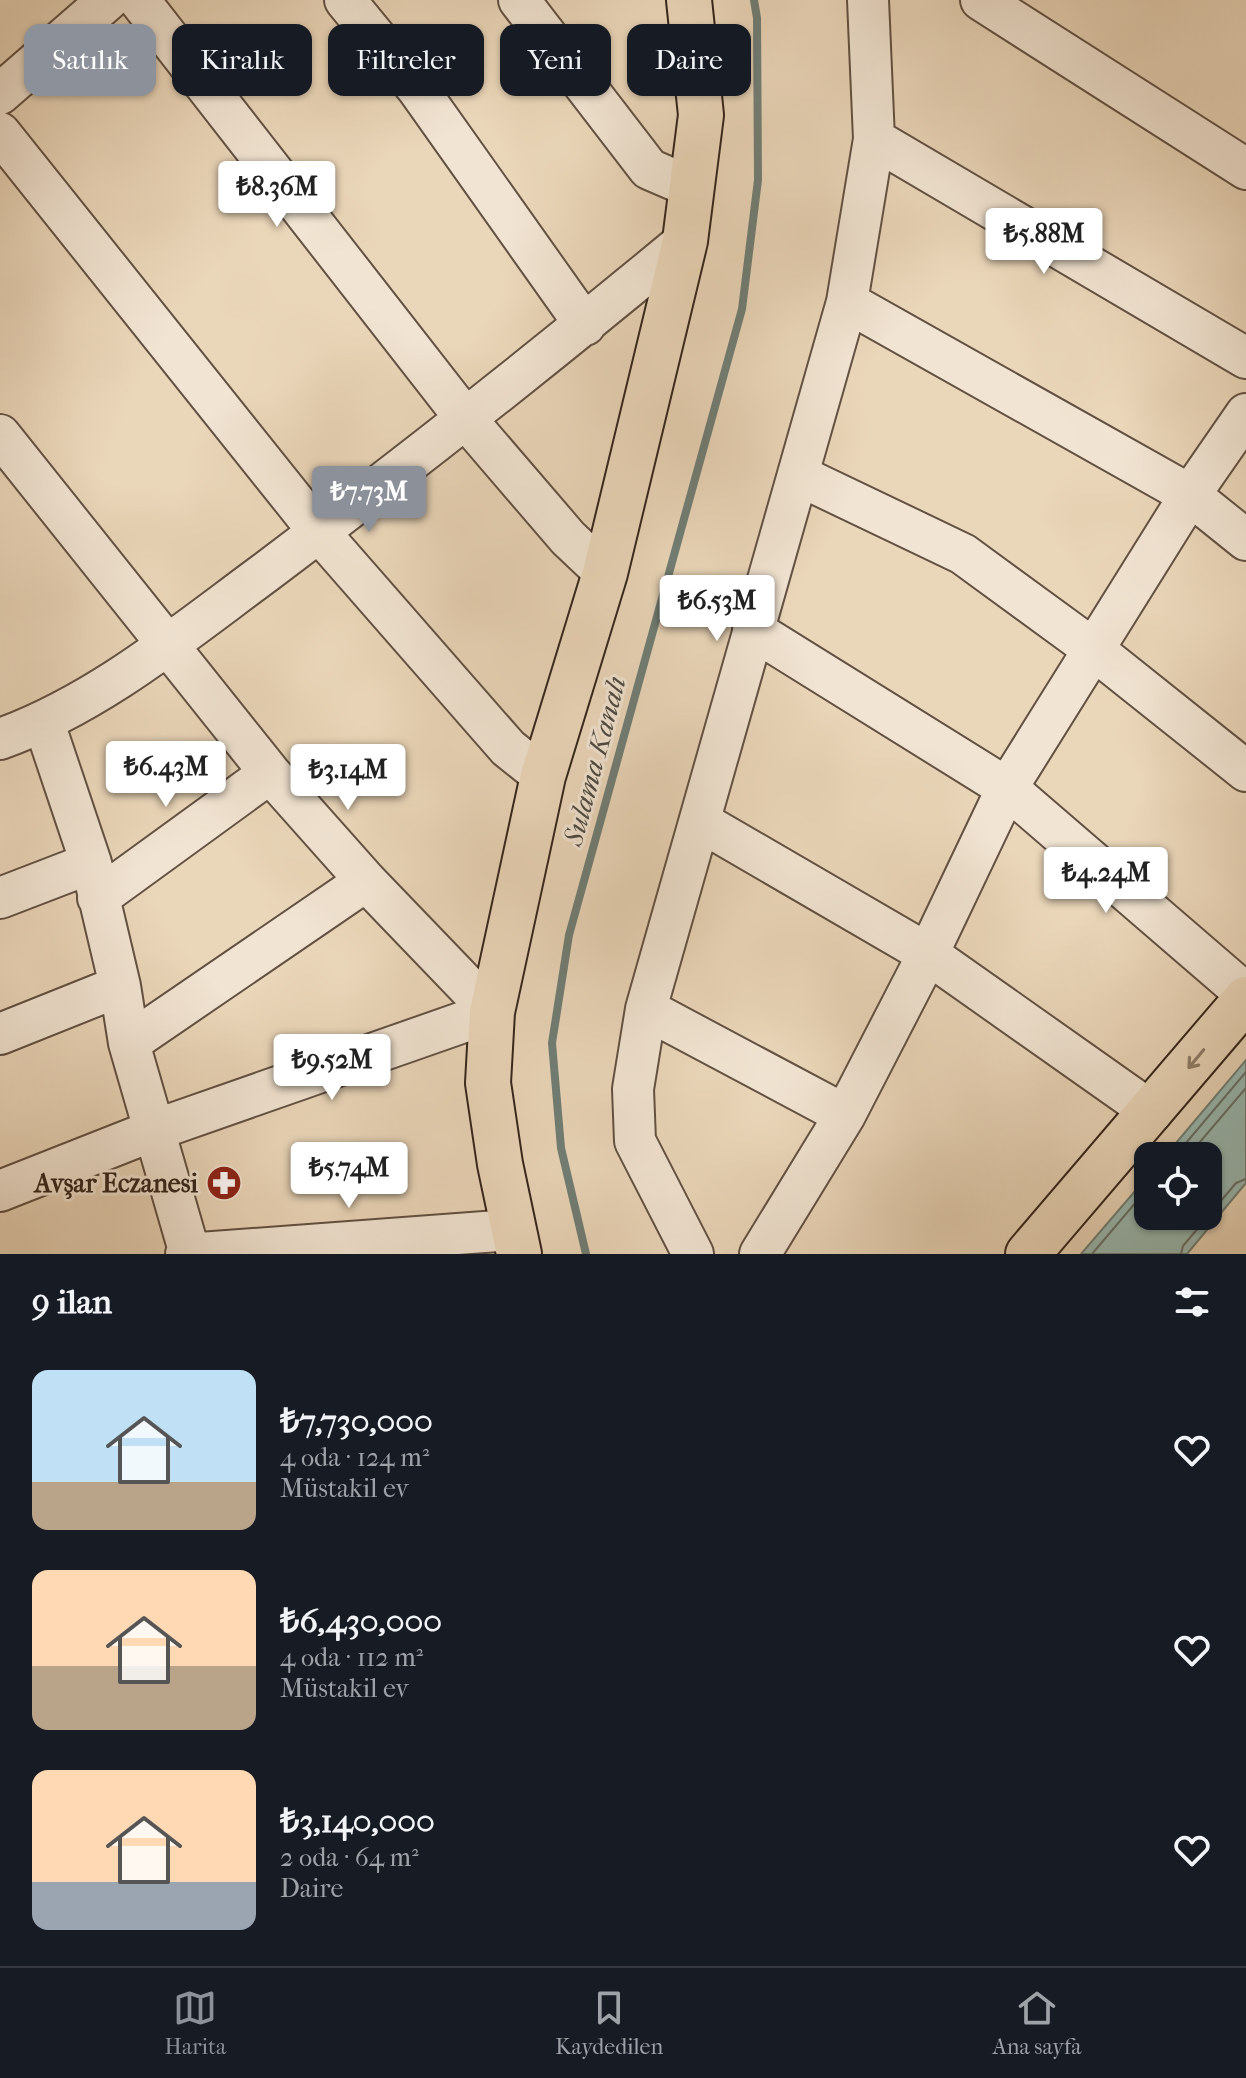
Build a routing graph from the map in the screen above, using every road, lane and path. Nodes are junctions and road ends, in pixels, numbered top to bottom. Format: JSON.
{"nodes":[{"id":1,"x":108,"y":0,"type":"edge"},
{"id":2,"x":139,"y":0,"type":"edge"},
{"id":3,"x":345,"y":0,"type":"edge"},
{"id":4,"x":519,"y":0,"type":"edge"},
{"id":5,"x":689,"y":0,"type":"edge"},
{"id":6,"x":868,"y":0,"type":"edge"},
{"id":7,"x":981,"y":0,"type":"edge"},
{"id":8,"x":0,"y":94,"type":"edge"},
{"id":9,"x":0,"y":133,"type":"edge"},
{"id":10,"x":874,"y":139,"type":"junction"},
{"id":11,"x":1246,"y":169,"type":"edge"},
{"id":12,"x":693,"y":188,"type":"junction"},
{"id":13,"x":685,"y":241,"type":"junction"},
{"id":14,"x":847,"y":302,"type":"junction"},
{"id":15,"x":585,"y":325,"type":"junction"},
{"id":16,"x":1246,"y":358,"type":"edge"},
{"id":17,"x":1246,"y":414,"type":"edge"},
{"id":18,"x":465,"y":418,"type":"junction"},
{"id":19,"x":0,"y":435,"type":"edge"},
{"id":20,"x":800,"y":476,"type":"junction"},
{"id":21,"x":1190,"y":495,"type":"junction"},
{"id":22,"x":319,"y":532,"type":"junction"},
{"id":23,"x":1246,"y":540,"type":"edge"},
{"id":24,"x":605,"y":573,"type":"junction"},
{"id":25,"x":753,"y":630,"type":"junction"},
{"id":26,"x":167,"y":645,"type":"junction"},
{"id":27,"x":1093,"y":649,"type":"junction"},
{"id":28,"x":44,"y":723,"type":"junction"},
{"id":29,"x":1,"y":736,"type":"edge"},
{"id":30,"x":1246,"y":771,"type":"edge"},
{"id":31,"x":270,"y":773,"type":"junction"},
{"id":32,"x":543,"y":776,"type":"junction"},
{"id":33,"x":1007,"y":788,"type":"junction"},
{"id":34,"x":701,"y":822,"type":"junction"},
{"id":35,"x":95,"y":881,"type":"junction"},
{"id":36,"x":366,"y":881,"type":"junction"},
{"id":37,"x":0,"y":898,"type":"edge"},
{"id":38,"x":928,"y":954,"type":"junction"},
{"id":39,"x":120,"y":986,"type":"junction"},
{"id":40,"x":1246,"y":997,"type":"edge"},
{"id":41,"x":646,"y":1009,"type":"junction"},
{"id":42,"x":492,"y":1012,"type":"junction"},
{"id":43,"x":0,"y":1034,"type":"edge"},
{"id":44,"x":129,"y":1043,"type":"junction"},
{"id":45,"x":1152,"y":1112,"type":"junction"},
{"id":46,"x":845,"y":1115,"type":"junction"},
{"id":47,"x":152,"y":1131,"type":"junction"},
{"id":48,"x":0,"y":1191,"type":"edge"},
{"id":49,"x":516,"y":1242,"type":"edge"},
{"id":50,"x":189,"y":1254,"type":"edge"},
{"id":51,"x":693,"y":1254,"type":"edge"},
{"id":52,"x":760,"y":1254,"type":"edge"},
{"id":53,"x":1028,"y":1254,"type":"edge"}],
"edges":[{"from":1,"to":8,"type":"street"},
{"from":2,"to":18,"type":"street"},
{"from":3,"to":15,"type":"street"},
{"from":4,"to":12,"type":"street"},
{"from":5,"to":12,"type":"main road"},
{"from":6,"to":10,"type":"street"},
{"from":7,"to":11,"type":"street"},
{"from":9,"to":22,"type":"street"},
{"from":10,"to":14,"type":"street"},
{"from":10,"to":16,"type":"street"},
{"from":12,"to":13,"type":"main road"},
{"from":13,"to":15,"type":"street"},
{"from":13,"to":24,"type":"main road"},
{"from":14,"to":20,"type":"street"},
{"from":14,"to":21,"type":"street"},
{"from":15,"to":18,"type":"street"},
{"from":17,"to":21,"type":"street"},
{"from":18,"to":22,"type":"street"},
{"from":18,"to":24,"type":"street"},
{"from":19,"to":26,"type":"street"},
{"from":20,"to":25,"type":"street"},
{"from":20,"to":27,"type":"street"},
{"from":21,"to":23,"type":"street"},
{"from":21,"to":27,"type":"street"},
{"from":22,"to":26,"type":"street"},
{"from":22,"to":32,"type":"street"},
{"from":24,"to":32,"type":"main road"},
{"from":25,"to":33,"type":"street"},
{"from":25,"to":34,"type":"street"},
{"from":26,"to":28,"type":"street"},
{"from":26,"to":31,"type":"street"},
{"from":27,"to":30,"type":"street"},
{"from":27,"to":33,"type":"street"},
{"from":28,"to":29,"type":"street"},
{"from":28,"to":35,"type":"street"},
{"from":31,"to":35,"type":"street"},
{"from":31,"to":36,"type":"street"},
{"from":32,"to":42,"type":"main road"},
{"from":33,"to":38,"type":"street"},
{"from":33,"to":40,"type":"street"},
{"from":34,"to":38,"type":"street"},
{"from":34,"to":41,"type":"street"},
{"from":35,"to":37,"type":"street"},
{"from":35,"to":39,"type":"street"},
{"from":36,"to":42,"type":"street"},
{"from":36,"to":44,"type":"street"},
{"from":38,"to":45,"type":"street"},
{"from":38,"to":46,"type":"street"},
{"from":39,"to":43,"type":"street"},
{"from":39,"to":44,"type":"street"},
{"from":40,"to":45,"type":"main road","one_way":true},
{"from":41,"to":46,"type":"street"},
{"from":41,"to":51,"type":"street"},
{"from":42,"to":47,"type":"street"},
{"from":42,"to":49,"type":"main road"},
{"from":44,"to":47,"type":"street"},
{"from":45,"to":53,"type":"main road"},
{"from":46,"to":52,"type":"street"},
{"from":47,"to":48,"type":"street"},
{"from":47,"to":50,"type":"street"},
{"from":49,"to":50,"type":"street"}]}
